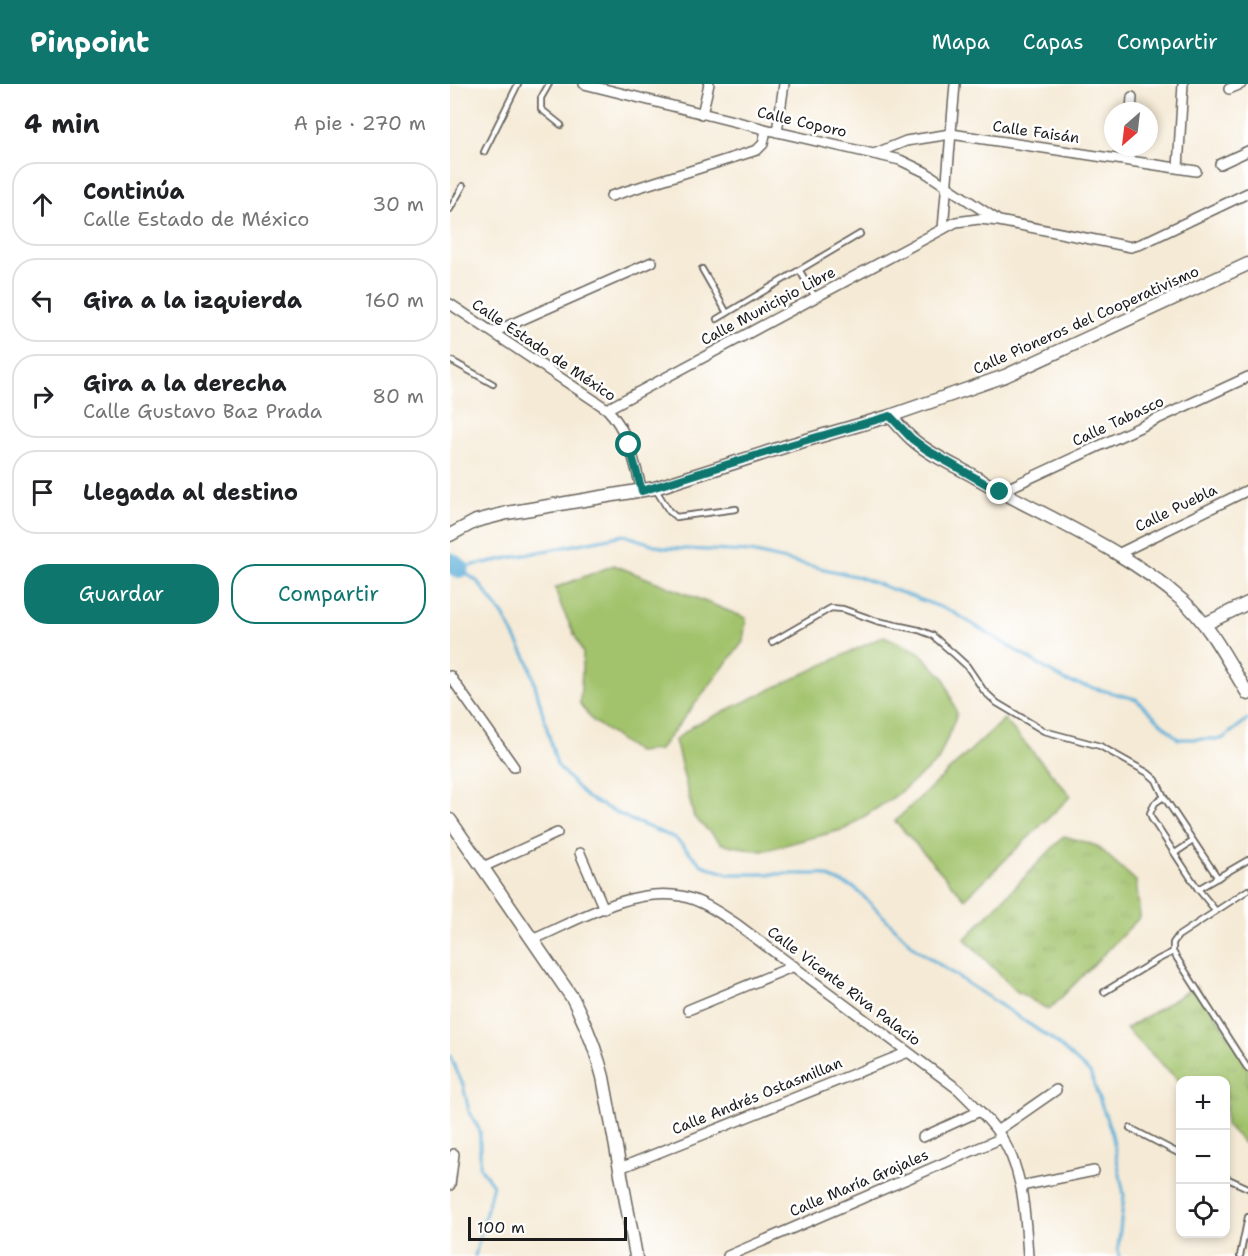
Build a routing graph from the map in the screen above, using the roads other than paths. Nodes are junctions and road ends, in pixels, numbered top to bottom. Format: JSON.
{"nodes":[{"id":1,"x":518,"y":84,"type":"edge"},
{"id":2,"x":549,"y":84,"type":"edge"},
{"id":3,"x":584,"y":84,"type":"edge"},
{"id":4,"x":709,"y":84,"type":"edge"},
{"id":5,"x":784,"y":84,"type":"edge"},
{"id":6,"x":955,"y":84,"type":"edge"},
{"id":7,"x":1183,"y":84,"type":"edge"},
{"id":8,"x":1241,"y":84,"type":"edge"},
{"id":9,"x":1229,"y":89,"type":"dead end"},
{"id":10,"x":1131,"y":97,"type":"dead end"},
{"id":11,"x":1131,"y":102,"type":"edge"},
{"id":12,"x":702,"y":114,"type":"junction"},
{"id":13,"x":561,"y":125,"type":"dead end"},
{"id":14,"x":766,"y":130,"type":"junction"},
{"id":15,"x":777,"y":132,"type":"junction"},
{"id":16,"x":951,"y":134,"type":"junction"},
{"id":17,"x":1248,"y":151,"type":"edge"},
{"id":18,"x":484,"y":152,"type":"dead end"},
{"id":19,"x":874,"y":153,"type":"junction"},
{"id":20,"x":1128,"y":156,"type":"edge"},
{"id":21,"x":1128,"y":160,"type":"junction"},
{"id":22,"x":1220,"y":164,"type":"dead end"},
{"id":23,"x":1178,"y":168,"type":"junction"},
{"id":24,"x":1196,"y":171,"type":"dead end"},
{"id":25,"x":463,"y":186,"type":"dead end"},
{"id":26,"x":947,"y":187,"type":"junction"},
{"id":27,"x":1248,"y":193,"type":"edge"},
{"id":28,"x":611,"y":196,"type":"dead end"},
{"id":29,"x":450,"y":209,"type":"edge"},
{"id":30,"x":999,"y":221,"type":"junction"},
{"id":31,"x":943,"y":229,"type":"junction"},
{"id":32,"x":860,"y":234,"type":"dead end"},
{"id":33,"x":652,"y":262,"type":"dead end"},
{"id":34,"x":1248,"y":264,"type":"edge"},
{"id":35,"x":702,"y":269,"type":"dead end"},
{"id":36,"x":800,"y":271,"type":"junction"},
{"id":37,"x":815,"y":298,"type":"junction"},
{"id":38,"x":450,"y":304,"type":"edge"},
{"id":39,"x":727,"y":313,"type":"junction"},
{"id":40,"x":717,"y":319,"type":"dead end"},
{"id":41,"x":494,"y":332,"type":"junction"},
{"id":42,"x":450,"y":360,"type":"edge"},
{"id":43,"x":1248,"y":377,"type":"edge"},
{"id":44,"x":493,"y":384,"type":"dead end"},
{"id":45,"x":606,"y":410,"type":"junction"},
{"id":46,"x":890,"y":416,"type":"junction"},
{"id":47,"x":655,"y":488,"type":"junction"},
{"id":48,"x":1248,"y":490,"type":"edge"},
{"id":49,"x":642,"y":491,"type":"junction"},
{"id":50,"x":1000,"y":492,"type":"junction"},
{"id":51,"x":736,"y":509,"type":"dead end"},
{"id":52,"x":450,"y":535,"type":"edge"},
{"id":53,"x":1118,"y":554,"type":"junction"},
{"id":54,"x":1248,"y":603,"type":"edge"},
{"id":55,"x":1205,"y":624,"type":"junction"},
{"id":56,"x":772,"y":642,"type":"dead end"},
{"id":57,"x":450,"y":676,"type":"edge"},
{"id":58,"x":1248,"y":694,"type":"edge"},
{"id":59,"x":514,"y":767,"type":"dead end"},
{"id":60,"x":1164,"y":797,"type":"junction"},
{"id":61,"x":450,"y":820,"type":"edge"},
{"id":62,"x":557,"y":833,"type":"dead end"},
{"id":63,"x":1193,"y":841,"type":"junction"},
{"id":64,"x":580,"y":853,"type":"dead end"},
{"id":65,"x":1175,"y":853,"type":"junction"},
{"id":66,"x":1248,"y":860,"type":"edge"},
{"id":67,"x":483,"y":867,"type":"junction"},
{"id":68,"x":1218,"y":878,"type":"junction"},
{"id":69,"x":1198,"y":889,"type":"junction"},
{"id":70,"x":1248,"y":890,"type":"edge"},
{"id":71,"x":604,"y":909,"type":"junction"},
{"id":72,"x":1216,"y":910,"type":"junction"},
{"id":73,"x":534,"y":939,"type":"junction"},
{"id":74,"x":1173,"y":952,"type":"junction"},
{"id":75,"x":794,"y":966,"type":"junction"},
{"id":76,"x":1104,"y":992,"type":"dead end"},
{"id":77,"x":688,"y":1010,"type":"dead end"},
{"id":78,"x":906,"y":1053,"type":"junction"},
{"id":79,"x":1248,"y":1069,"type":"edge"},
{"id":80,"x":1056,"y":1090,"type":"dead end"},
{"id":81,"x":980,"y":1111,"type":"junction"},
{"id":82,"x":1130,"y":1128,"type":"dead end"},
{"id":83,"x":1000,"y":1135,"type":"junction"},
{"id":84,"x":923,"y":1137,"type":"dead end"},
{"id":85,"x":1176,"y":1152,"type":"edge"},
{"id":86,"x":454,"y":1154,"type":"dead end"},
{"id":87,"x":620,"y":1167,"type":"junction"},
{"id":88,"x":1094,"y":1171,"type":"dead end"},
{"id":89,"x":1230,"y":1180,"type":"edge"},
{"id":90,"x":450,"y":1185,"type":"edge"},
{"id":91,"x":1021,"y":1186,"type":"junction"},
{"id":92,"x":1248,"y":1188,"type":"edge"},
{"id":93,"x":1248,"y":1217,"type":"edge"},
{"id":94,"x":636,"y":1256,"type":"edge"},
{"id":95,"x":728,"y":1256,"type":"edge"},
{"id":96,"x":1028,"y":1256,"type":"edge"},
{"id":97,"x":1240,"y":1256,"type":"edge"}],
"edges":[{"from":1,"to":18,"type":"lane"},
{"from":2,"to":13,"type":"lane"},
{"from":3,"to":12,"type":"street","name":"Calle Coporo"},
{"from":4,"to":12,"type":"street"},
{"from":5,"to":15,"type":"street"},
{"from":6,"to":16,"type":"street"},
{"from":7,"to":23,"type":"street"},
{"from":8,"to":9,"type":"street"},
{"from":10,"to":11,"type":"street"},
{"from":12,"to":14,"type":"street","name":"Calle Coporo"},
{"from":14,"to":15,"type":"street","name":"Calle Coporo"},
{"from":14,"to":28,"type":"street"},
{"from":15,"to":19,"type":"street","name":"Calle Coporo"},
{"from":16,"to":19,"type":"street","name":"Calle Faisán"},
{"from":16,"to":21,"type":"street","name":"Calle Faisán"},
{"from":16,"to":26,"type":"street"},
{"from":17,"to":22,"type":"street"},
{"from":19,"to":26,"type":"street","name":"Calle Coporo"},
{"from":20,"to":21,"type":"street"},
{"from":21,"to":23,"type":"street","name":"Calle Faisán"},
{"from":23,"to":24,"type":"street","name":"Calle Faisán"},
{"from":25,"to":29,"type":"lane"},
{"from":26,"to":30,"type":"street","name":"Calle Coporo"},
{"from":26,"to":31,"type":"street"},
{"from":27,"to":30,"type":"street","name":"Calle Coporo"},
{"from":30,"to":31,"type":"street","name":"Calle Coporo"},
{"from":31,"to":37,"type":"street","name":"Calle Municipio Libre"},
{"from":32,"to":36,"type":"lane"},
{"from":33,"to":41,"type":"street"},
{"from":34,"to":46,"type":"street","name":"Calle Pioneros del Cooperativismo"},
{"from":35,"to":39,"type":"lane"},
{"from":36,"to":37,"type":"lane"},
{"from":36,"to":39,"type":"lane"},
{"from":37,"to":45,"type":"street","name":"Calle Municipio Libre"},
{"from":38,"to":41,"type":"street","name":"Calle Estado de México"},
{"from":39,"to":40,"type":"lane"},
{"from":41,"to":45,"type":"street","name":"Calle Estado de México"},
{"from":42,"to":44,"type":"lane"},
{"from":43,"to":50,"type":"street","name":"Calle Tabasco"},
{"from":45,"to":49,"type":"street","name":"Calle Estado de México"},
{"from":46,"to":47,"type":"street","name":"Calle Pioneros del Cooperativismo"},
{"from":46,"to":50,"type":"street"},
{"from":47,"to":49,"type":"street","name":"Calle Pioneros del Cooperativismo"},
{"from":47,"to":51,"type":"lane"},
{"from":48,"to":53,"type":"street","name":"Calle Puebla"},
{"from":49,"to":52,"type":"street","name":"Calle Pioneros del Cooperativismo"},
{"from":50,"to":53,"type":"street"},
{"from":53,"to":55,"type":"street"},
{"from":54,"to":55,"type":"street"},
{"from":55,"to":58,"type":"street"},
{"from":56,"to":60,"type":"lane"},
{"from":57,"to":59,"type":"street"},
{"from":60,"to":63,"type":"lane"},
{"from":60,"to":65,"type":"lane"},
{"from":61,"to":67,"type":"street"},
{"from":62,"to":67,"type":"street"},
{"from":63,"to":65,"type":"lane"},
{"from":63,"to":68,"type":"lane"},
{"from":64,"to":71,"type":"street"},
{"from":65,"to":69,"type":"lane"},
{"from":66,"to":68,"type":"lane"},
{"from":67,"to":73,"type":"street"},
{"from":68,"to":69,"type":"lane"},
{"from":69,"to":72,"type":"lane"},
{"from":70,"to":72,"type":"lane"},
{"from":71,"to":73,"type":"street","name":"Calle Vicente Riva Palacio"},
{"from":71,"to":75,"type":"street","name":"Calle Vicente Riva Palacio"},
{"from":72,"to":74,"type":"lane"},
{"from":73,"to":87,"type":"street"},
{"from":74,"to":76,"type":"lane"},
{"from":74,"to":79,"type":"lane"},
{"from":75,"to":77,"type":"street"},
{"from":75,"to":78,"type":"street","name":"Calle Vicente Riva Palacio"},
{"from":78,"to":81,"type":"street","name":"Calle Vicente Riva Palacio"},
{"from":78,"to":87,"type":"street","name":"Calle Andrés Ostasmillan"},
{"from":80,"to":83,"type":"street","name":"Calle María Grajales"},
{"from":81,"to":83,"type":"street","name":"Calle Vicente Riva Palacio"},
{"from":81,"to":84,"type":"street"},
{"from":82,"to":85,"type":"lane"},
{"from":83,"to":91,"type":"street","name":"Calle Vicente Riva Palacio"},
{"from":83,"to":95,"type":"street","name":"Calle María Grajales"},
{"from":86,"to":90,"type":"street"},
{"from":87,"to":94,"type":"street"},
{"from":88,"to":91,"type":"street"},
{"from":89,"to":92,"type":"lane"},
{"from":91,"to":96,"type":"street","name":"Calle Vicente Riva Palacio"},
{"from":93,"to":97,"type":"lane"}]}
